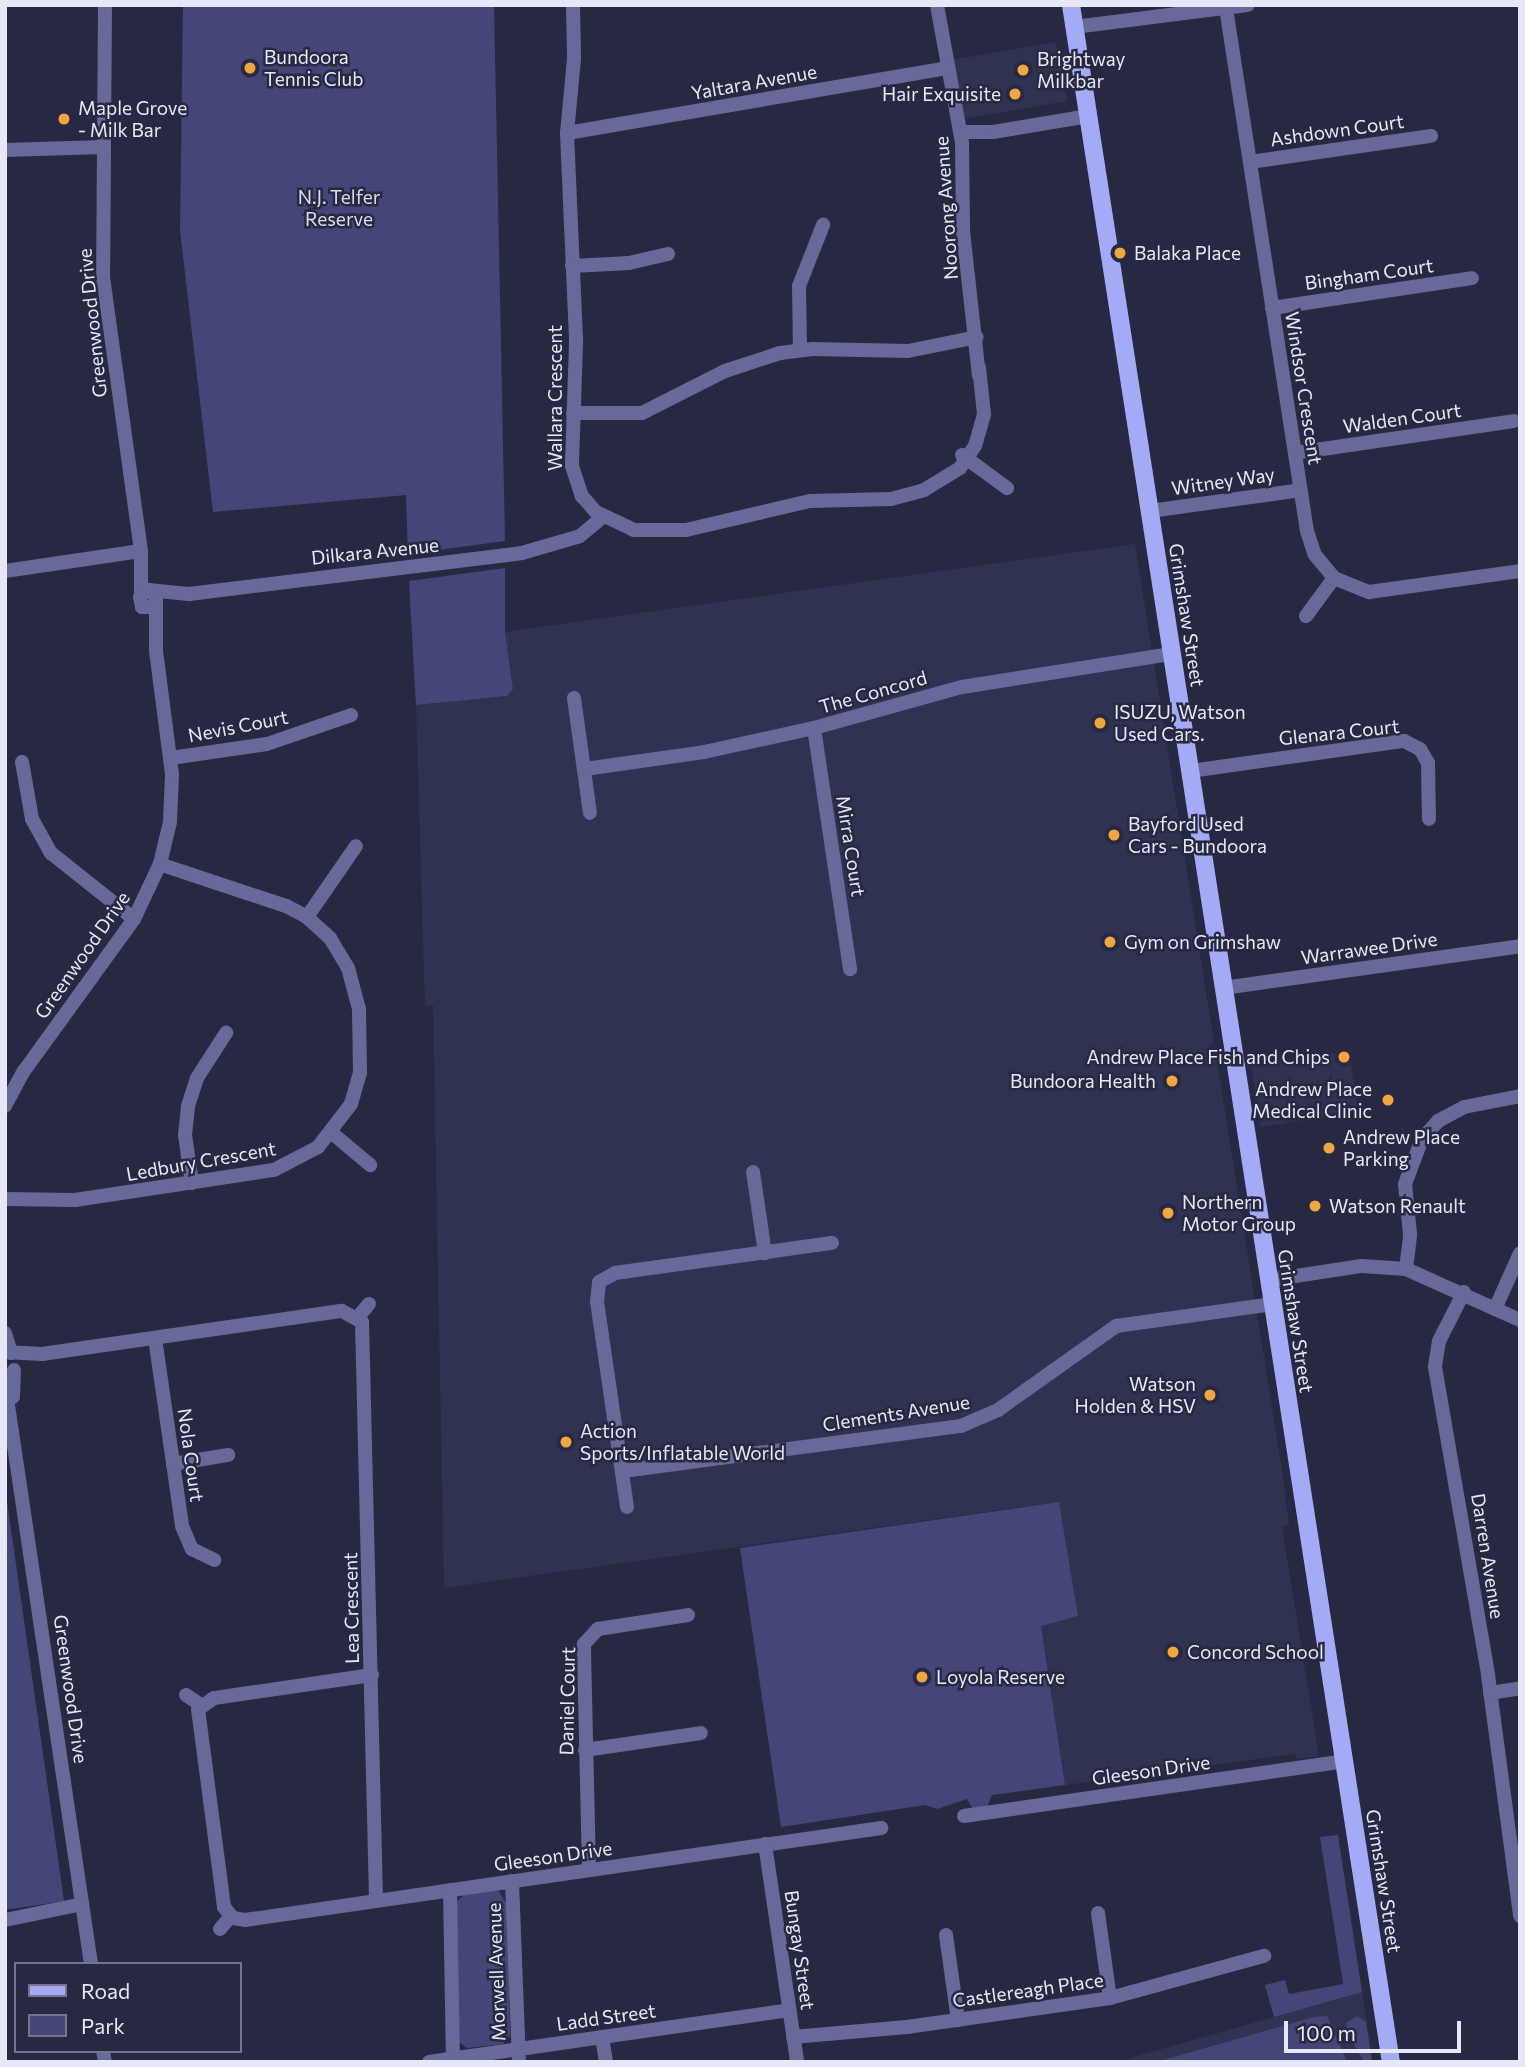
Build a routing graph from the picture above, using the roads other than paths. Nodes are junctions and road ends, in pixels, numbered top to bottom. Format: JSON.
{"nodes":[{"id":1,"x":105,"y":5,"type":"edge"},
{"id":2,"x":573,"y":5,"type":"edge"},
{"id":3,"x":937,"y":5,"type":"edge"},
{"id":4,"x":1071,"y":5,"type":"edge"},
{"id":5,"x":1248,"y":5,"type":"edge"},
{"id":6,"x":1226,"y":8,"type":"junction"},
{"id":7,"x":1074,"y":27,"type":"junction"},
{"id":8,"x":948,"y":68,"type":"junction"},
{"id":9,"x":1089,"y":116,"type":"junction"},
{"id":10,"x":567,"y":133,"type":"junction"},
{"id":11,"x":1431,"y":136,"type":"dead end"},
{"id":12,"x":962,"y":138,"type":"junction"},
{"id":13,"x":104,"y":147,"type":"junction"},
{"id":14,"x":5,"y":150,"type":"edge"},
{"id":15,"x":1250,"y":162,"type":"junction"},
{"id":16,"x":823,"y":225,"type":"dead end"},
{"id":17,"x":668,"y":254,"type":"dead end"},
{"id":18,"x":572,"y":266,"type":"junction"},
{"id":19,"x":1472,"y":278,"type":"dead end"},
{"id":20,"x":1272,"y":308,"type":"junction"},
{"id":21,"x":977,"y":337,"type":"junction"},
{"id":22,"x":800,"y":350,"type":"junction"},
{"id":23,"x":573,"y":413,"type":"junction"},
{"id":24,"x":1514,"y":421,"type":"dead end"},
{"id":25,"x":1295,"y":453,"type":"junction"},
{"id":26,"x":965,"y":457,"type":"junction"},
{"id":27,"x":1007,"y":488,"type":"dead end"},
{"id":28,"x":1301,"y":490,"type":"junction"},
{"id":29,"x":1150,"y":511,"type":"junction"},
{"id":30,"x":599,"y":515,"type":"junction"},
{"id":31,"x":141,"y":551,"type":"junction"},
{"id":32,"x":5,"y":571,"type":"edge"},
{"id":33,"x":1520,"y":571,"type":"edge"},
{"id":34,"x":1334,"y":578,"type":"junction"},
{"id":35,"x":151,"y":599,"type":"junction"},
{"id":36,"x":1306,"y":616,"type":"dead end"},
{"id":37,"x":1171,"y":654,"type":"junction"},
{"id":38,"x":574,"y":698,"type":"dead end"},
{"id":39,"x":351,"y":715,"type":"dead end"},
{"id":40,"x":814,"y":728,"type":"junction"},
{"id":41,"x":171,"y":758,"type":"junction"},
{"id":42,"x":22,"y":762,"type":"dead end"},
{"id":43,"x":585,"y":769,"type":"junction"},
{"id":44,"x":1190,"y":771,"type":"junction"},
{"id":45,"x":590,"y":813,"type":"dead end"},
{"id":46,"x":1429,"y":819,"type":"dead end"},
{"id":47,"x":356,"y":846,"type":"dead end"},
{"id":48,"x":160,"y":864,"type":"junction"},
{"id":49,"x":307,"y":917,"type":"junction"},
{"id":50,"x":134,"y":919,"type":"junction"},
{"id":51,"x":1520,"y":946,"type":"edge"},
{"id":52,"x":850,"y":969,"type":"dead end"},
{"id":53,"x":1223,"y":988,"type":"junction"},
{"id":54,"x":226,"y":1033,"type":"dead end"},
{"id":55,"x":1520,"y":1096,"type":"edge"},
{"id":56,"x":5,"y":1105,"type":"edge"},
{"id":57,"x":332,"y":1133,"type":"junction"},
{"id":58,"x":370,"y":1165,"type":"dead end"},
{"id":59,"x":753,"y":1172,"type":"dead end"},
{"id":60,"x":192,"y":1183,"type":"junction"},
{"id":61,"x":5,"y":1199,"type":"edge"},
{"id":62,"x":832,"y":1243,"type":"dead end"},
{"id":63,"x":765,"y":1253,"type":"junction"},
{"id":64,"x":1520,"y":1253,"type":"edge"},
{"id":65,"x":1406,"y":1269,"type":"junction"},
{"id":66,"x":1269,"y":1280,"type":"junction"},
{"id":67,"x":1464,"y":1292,"type":"junction"},
{"id":68,"x":369,"y":1304,"type":"dead end"},
{"id":69,"x":1273,"y":1304,"type":"junction"},
{"id":70,"x":1495,"y":1309,"type":"junction"},
{"id":71,"x":358,"y":1317,"type":"junction"},
{"id":72,"x":1520,"y":1320,"type":"edge"},
{"id":73,"x":5,"y":1333,"type":"edge"},
{"id":74,"x":155,"y":1338,"type":"junction"},
{"id":75,"x":11,"y":1361,"type":"edge"},
{"id":76,"x":5,"y":1385,"type":"edge"},
{"id":77,"x":13,"y":1420,"type":"junction"},
{"id":78,"x":228,"y":1455,"type":"dead end"},
{"id":79,"x":173,"y":1464,"type":"junction"},
{"id":80,"x":623,"y":1471,"type":"junction"},
{"id":81,"x":627,"y":1507,"type":"dead end"},
{"id":82,"x":215,"y":1560,"type":"dead end"},
{"id":83,"x":688,"y":1615,"type":"dead end"},
{"id":84,"x":372,"y":1675,"type":"junction"},
{"id":85,"x":1520,"y":1689,"type":"edge"},
{"id":86,"x":1490,"y":1693,"type":"junction"},
{"id":87,"x":186,"y":1695,"type":"dead end"},
{"id":88,"x":201,"y":1704,"type":"junction"},
{"id":89,"x":701,"y":1733,"type":"dead end"},
{"id":90,"x":585,"y":1750,"type":"junction"},
{"id":91,"x":1344,"y":1761,"type":"junction"},
{"id":92,"x":964,"y":1816,"type":"dead end"},
{"id":93,"x":881,"y":1828,"type":"dead end"},
{"id":94,"x":765,"y":1844,"type":"junction"},
{"id":95,"x":589,"y":1870,"type":"junction"},
{"id":96,"x":512,"y":1881,"type":"junction"},
{"id":97,"x":450,"y":1890,"type":"junction"},
{"id":98,"x":376,"y":1900,"type":"junction"},
{"id":99,"x":83,"y":1909,"type":"junction"},
{"id":100,"x":1098,"y":1913,"type":"dead end"},
{"id":101,"x":231,"y":1916,"type":"junction"},
{"id":102,"x":1520,"y":1916,"type":"edge"},
{"id":103,"x":5,"y":1920,"type":"edge"},
{"id":104,"x":220,"y":1929,"type":"dead end"},
{"id":105,"x":946,"y":1935,"type":"dead end"},
{"id":106,"x":1264,"y":1956,"type":"dead end"},
{"id":107,"x":91,"y":1962,"type":"edge"},
{"id":108,"x":1110,"y":1998,"type":"junction"},
{"id":109,"x":789,"y":2010,"type":"junction"},
{"id":110,"x":958,"y":2020,"type":"junction"},
{"id":111,"x":602,"y":2037,"type":"junction"},
{"id":112,"x":793,"y":2038,"type":"junction"},
{"id":113,"x":519,"y":2055,"type":"edge"},
{"id":114,"x":453,"y":2060,"type":"edge"},
{"id":115,"x":429,"y":2062,"type":"edge"},
{"id":116,"x":606,"y":2062,"type":"edge"},
{"id":117,"x":797,"y":2062,"type":"edge"},
{"id":118,"x":1391,"y":2062,"type":"edge"}],
"edges":[{"from":1,"to":13,"type":"street","name":"Greenwood Drive"},
{"from":2,"to":10,"type":"street","name":"Wallara Crescent"},
{"from":3,"to":8,"type":"street","name":"Noorong Avenue"},
{"from":4,"to":7,"type":"main road","name":"Grimshaw Street"},
{"from":5,"to":6,"type":"street"},
{"from":6,"to":7,"type":"street"},
{"from":6,"to":15,"type":"street","name":"Windsor Crescent"},
{"from":7,"to":9,"type":"main road","name":"Grimshaw Street"},
{"from":8,"to":10,"type":"street","name":"Yaltara Avenue"},
{"from":8,"to":12,"type":"street","name":"Noorong Avenue"},
{"from":9,"to":12,"type":"street"},
{"from":9,"to":29,"type":"main road","name":"Grimshaw Street"},
{"from":10,"to":18,"type":"street","name":"Wallara Crescent"},
{"from":11,"to":15,"type":"street","name":"Ashdown Court"},
{"from":12,"to":21,"type":"street","name":"Noorong Avenue"},
{"from":13,"to":14,"type":"street"},
{"from":13,"to":31,"type":"street","name":"Greenwood Drive"},
{"from":15,"to":20,"type":"street","name":"Windsor Crescent"},
{"from":16,"to":22,"type":"street"},
{"from":17,"to":18,"type":"street"},
{"from":18,"to":23,"type":"street","name":"Wallara Crescent"},
{"from":19,"to":20,"type":"street","name":"Bingham Court"},
{"from":20,"to":25,"type":"street","name":"Windsor Crescent"},
{"from":21,"to":22,"type":"street"},
{"from":21,"to":26,"type":"street","name":"Noorong Avenue"},
{"from":22,"to":23,"type":"street"},
{"from":23,"to":30,"type":"street","name":"Wallara Crescent"},
{"from":24,"to":25,"type":"street","name":"Walden Court"},
{"from":25,"to":28,"type":"street","name":"Windsor Crescent"},
{"from":26,"to":27,"type":"street"},
{"from":26,"to":30,"type":"street"},
{"from":28,"to":29,"type":"street","name":"Witney Way"},
{"from":28,"to":34,"type":"street","name":"Windsor Crescent"},
{"from":29,"to":37,"type":"main road","name":"Grimshaw Street"},
{"from":30,"to":35,"type":"street","name":"Dilkara Avenue"},
{"from":31,"to":32,"type":"street"},
{"from":31,"to":35,"type":"street","name":"Greenwood Drive"},
{"from":33,"to":34,"type":"street"},
{"from":34,"to":36,"type":"street"},
{"from":35,"to":41,"type":"street","name":"Greenwood Drive"},
{"from":37,"to":40,"type":"street","name":"The Concord"},
{"from":37,"to":44,"type":"main road","name":"Grimshaw Street"},
{"from":38,"to":43,"type":"street"},
{"from":39,"to":41,"type":"street","name":"Nevis Court"},
{"from":40,"to":43,"type":"street","name":"The Concord"},
{"from":40,"to":52,"type":"street","name":"Mirra Court"},
{"from":41,"to":48,"type":"street","name":"Greenwood Drive"},
{"from":42,"to":50,"type":"street"},
{"from":43,"to":45,"type":"street"},
{"from":44,"to":46,"type":"street","name":"Glenara Court"},
{"from":44,"to":53,"type":"main road","name":"Grimshaw Street"},
{"from":47,"to":49,"type":"street"},
{"from":48,"to":49,"type":"street","name":"Ledbury Crescent"},
{"from":48,"to":50,"type":"street","name":"Greenwood Drive"},
{"from":49,"to":57,"type":"street","name":"Ledbury Crescent"},
{"from":50,"to":56,"type":"street","name":"Greenwood Drive"},
{"from":51,"to":53,"type":"street","name":"Warrawee Drive"},
{"from":53,"to":66,"type":"main road","name":"Grimshaw Street"},
{"from":54,"to":60,"type":"street"},
{"from":55,"to":65,"type":"street"},
{"from":57,"to":58,"type":"street"},
{"from":57,"to":60,"type":"street","name":"Ledbury Crescent"},
{"from":59,"to":63,"type":"street"},
{"from":60,"to":61,"type":"street","name":"Ledbury Crescent"},
{"from":62,"to":63,"type":"street"},
{"from":63,"to":80,"type":"street"},
{"from":64,"to":70,"type":"street"},
{"from":65,"to":66,"type":"street"},
{"from":65,"to":67,"type":"street"},
{"from":66,"to":69,"type":"main road","name":"Grimshaw Street"},
{"from":67,"to":70,"type":"street"},
{"from":67,"to":86,"type":"street","name":"Darren Avenue"},
{"from":68,"to":71,"type":"street"},
{"from":69,"to":80,"type":"street","name":"Clements Avenue"},
{"from":69,"to":91,"type":"main road","name":"Grimshaw Street"},
{"from":70,"to":72,"type":"street"},
{"from":71,"to":74,"type":"street"},
{"from":71,"to":84,"type":"street","name":"Lea Crescent"},
{"from":73,"to":75,"type":"street","name":"Greenwood Drive"},
{"from":74,"to":75,"type":"street"},
{"from":74,"to":79,"type":"street","name":"Nola Court"},
{"from":75,"to":77,"type":"street","name":"Greenwood Drive"},
{"from":76,"to":77,"type":"street","name":"Greenwood Drive"},
{"from":77,"to":99,"type":"street","name":"Greenwood Drive"},
{"from":78,"to":79,"type":"street"},
{"from":79,"to":82,"type":"street","name":"Nola Court"},
{"from":80,"to":81,"type":"street"},
{"from":83,"to":90,"type":"street","name":"Daniel Court"},
{"from":84,"to":88,"type":"street"},
{"from":84,"to":98,"type":"street","name":"Lea Crescent"},
{"from":85,"to":86,"type":"street"},
{"from":86,"to":102,"type":"street","name":"Darren Avenue"},
{"from":87,"to":88,"type":"street"},
{"from":88,"to":101,"type":"street"},
{"from":89,"to":90,"type":"street"},
{"from":90,"to":95,"type":"street","name":"Daniel Court"},
{"from":91,"to":92,"type":"street","name":"Gleeson Drive"},
{"from":91,"to":118,"type":"main road","name":"Grimshaw Street"},
{"from":93,"to":94,"type":"street","name":"Gleeson Drive"},
{"from":94,"to":95,"type":"street","name":"Gleeson Drive"},
{"from":94,"to":109,"type":"street","name":"Bungay Street"},
{"from":95,"to":96,"type":"street","name":"Gleeson Drive"},
{"from":96,"to":97,"type":"street","name":"Gleeson Drive"},
{"from":96,"to":113,"type":"street","name":"Morwell Avenue"},
{"from":97,"to":98,"type":"street","name":"Gleeson Drive"},
{"from":97,"to":114,"type":"street"},
{"from":98,"to":101,"type":"street","name":"Gleeson Drive"},
{"from":99,"to":103,"type":"street"},
{"from":99,"to":107,"type":"street","name":"Greenwood Drive"},
{"from":100,"to":108,"type":"street"},
{"from":101,"to":104,"type":"street"},
{"from":105,"to":110,"type":"street"},
{"from":106,"to":108,"type":"street","name":"Castlereagh Place"},
{"from":108,"to":110,"type":"street","name":"Castlereagh Place"},
{"from":109,"to":111,"type":"street","name":"Ladd Street"},
{"from":109,"to":112,"type":"street","name":"Bungay Street"},
{"from":110,"to":112,"type":"street","name":"Castlereagh Place"},
{"from":111,"to":113,"type":"street","name":"Ladd Street"},
{"from":111,"to":116,"type":"street"},
{"from":112,"to":117,"type":"street","name":"Bungay Street"},
{"from":113,"to":114,"type":"street","name":"Ladd Street"},
{"from":114,"to":115,"type":"street","name":"Ladd Street"}]}
